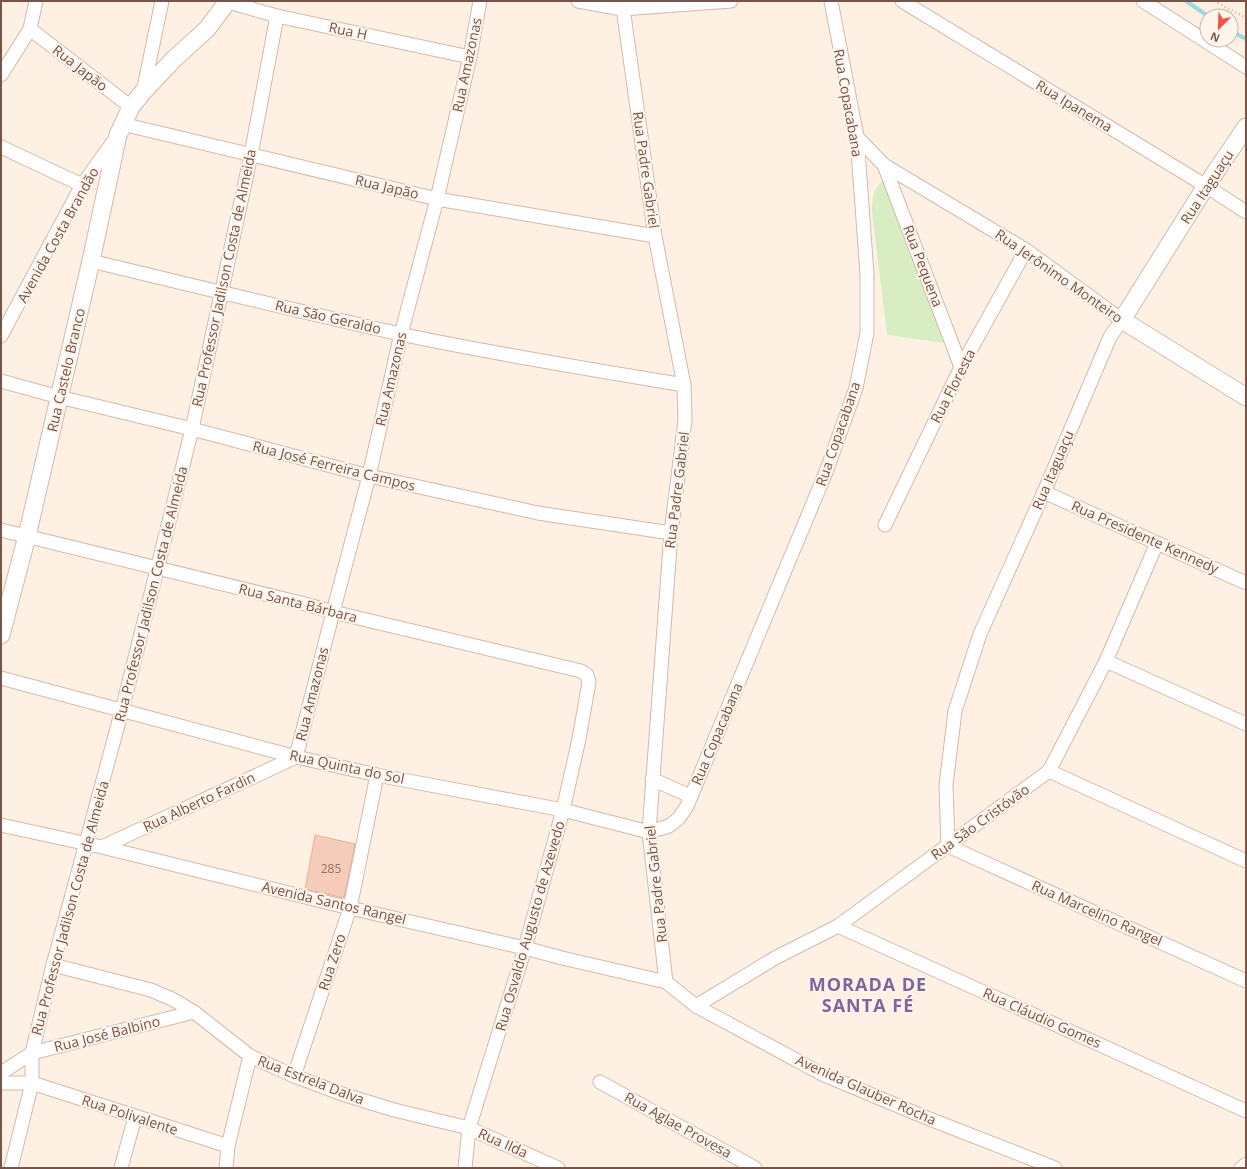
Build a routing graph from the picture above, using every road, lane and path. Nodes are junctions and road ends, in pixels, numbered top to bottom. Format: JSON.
{"nodes":[{"id":1,"x":36,"y":1,"type":"edge"},
{"id":2,"x":162,"y":1,"type":"edge"},
{"id":3,"x":480,"y":1,"type":"edge"},
{"id":4,"x":578,"y":1,"type":"edge"},
{"id":5,"x":730,"y":1,"type":"edge"},
{"id":6,"x":831,"y":1,"type":"edge"},
{"id":7,"x":902,"y":1,"type":"edge"},
{"id":8,"x":1143,"y":1,"type":"edge"},
{"id":9,"x":1214,"y":1,"type":"edge"},
{"id":10,"x":228,"y":2,"type":"edge"},
{"id":11,"x":622,"y":5,"type":"edge"},
{"id":12,"x":277,"y":16,"type":"junction"},
{"id":13,"x":1246,"y":18,"type":"edge"},
{"id":14,"x":30,"y":29,"type":"junction"},
{"id":15,"x":470,"y":57,"type":"junction"},
{"id":16,"x":1246,"y":67,"type":"edge"},
{"id":17,"x":1,"y":75,"type":"edge"},
{"id":18,"x":143,"y":92,"type":"junction"},
{"id":19,"x":131,"y":106,"type":"junction"},
{"id":20,"x":1246,"y":127,"type":"edge"},
{"id":21,"x":120,"y":130,"type":"junction"},
{"id":22,"x":857,"y":137,"type":"junction"},
{"id":23,"x":1,"y":147,"type":"edge"},
{"id":24,"x":251,"y":155,"type":"junction"},
{"id":25,"x":884,"y":164,"type":"junction"},
{"id":26,"x":82,"y":185,"type":"junction"},
{"id":27,"x":1206,"y":186,"type":"junction"},
{"id":28,"x":437,"y":199,"type":"junction"},
{"id":29,"x":1246,"y":212,"type":"edge"},
{"id":30,"x":655,"y":236,"type":"junction"},
{"id":31,"x":1026,"y":250,"type":"junction"},
{"id":32,"x":91,"y":261,"type":"junction"},
{"id":33,"x":221,"y":293,"type":"junction"},
{"id":34,"x":1122,"y":320,"type":"junction"},
{"id":35,"x":401,"y":334,"type":"junction"},
{"id":36,"x":1,"y":336,"type":"edge"},
{"id":37,"x":961,"y":367,"type":"junction"},
{"id":38,"x":1,"y":381,"type":"edge"},
{"id":39,"x":684,"y":386,"type":"junction"},
{"id":40,"x":59,"y":397,"type":"junction"},
{"id":41,"x":1246,"y":397,"type":"edge"},
{"id":42,"x":192,"y":429,"type":"junction"},
{"id":43,"x":369,"y":476,"type":"junction"},
{"id":44,"x":1044,"y":492,"type":"junction"},
{"id":45,"x":885,"y":525,"type":"dead end"},
{"id":46,"x":1,"y":530,"type":"edge"},
{"id":47,"x":671,"y":533,"type":"junction"},
{"id":48,"x":27,"y":536,"type":"junction"},
{"id":49,"x":1157,"y":543,"type":"junction"},
{"id":50,"x":158,"y":568,"type":"junction"},
{"id":51,"x":1246,"y":583,"type":"edge"},
{"id":52,"x":332,"y":612,"type":"junction"},
{"id":53,"x":1,"y":634,"type":"edge"},
{"id":54,"x":1106,"y":661,"type":"junction"},
{"id":55,"x":1,"y":678,"type":"edge"},
{"id":56,"x":589,"y":682,"type":"joint"},
{"id":57,"x":122,"y":710,"type":"junction"},
{"id":58,"x":1246,"y":724,"type":"edge"},
{"id":59,"x":296,"y":757,"type":"junction"},
{"id":60,"x":1049,"y":771,"type":"junction"},
{"id":61,"x":377,"y":775,"type":"junction"},
{"id":62,"x":652,"y":779,"type":"junction"},
{"id":63,"x":690,"y":796,"type":"junction"},
{"id":64,"x":563,"y":810,"type":"junction"},
{"id":65,"x":1,"y":825,"type":"edge"},
{"id":66,"x":649,"y":832,"type":"junction"},
{"id":67,"x":86,"y":844,"type":"junction"},
{"id":68,"x":948,"y":846,"type":"junction"},
{"id":69,"x":102,"y":847,"type":"junction"},
{"id":70,"x":1246,"y":861,"type":"edge"},
{"id":71,"x":350,"y":908,"type":"junction"},
{"id":72,"x":838,"y":926,"type":"junction"},
{"id":73,"x":525,"y":948,"type":"junction"},
{"id":74,"x":53,"y":965,"type":"junction"},
{"id":75,"x":1246,"y":981,"type":"edge"},
{"id":76,"x":666,"y":982,"type":"junction"},
{"id":77,"x":696,"y":1006,"type":"junction"},
{"id":78,"x":194,"y":1012,"type":"junction"},
{"id":79,"x":32,"y":1054,"type":"junction"},
{"id":80,"x":250,"y":1056,"type":"junction"},
{"id":81,"x":1,"y":1073,"type":"edge"},
{"id":82,"x":294,"y":1076,"type":"junction"},
{"id":83,"x":600,"y":1082,"type":"dead end"},
{"id":84,"x":1,"y":1083,"type":"edge"},
{"id":85,"x":32,"y":1083,"type":"junction"},
{"id":86,"x":1246,"y":1111,"type":"edge"},
{"id":87,"x":135,"y":1117,"type":"junction"},
{"id":88,"x":469,"y":1128,"type":"junction"},
{"id":89,"x":228,"y":1146,"type":"junction"},
{"id":90,"x":1246,"y":1164,"type":"edge"},
{"id":91,"x":11,"y":1168,"type":"edge"},
{"id":92,"x":121,"y":1168,"type":"edge"},
{"id":93,"x":226,"y":1168,"type":"edge"},
{"id":94,"x":465,"y":1168,"type":"edge"},
{"id":95,"x":558,"y":1168,"type":"edge"},
{"id":96,"x":755,"y":1168,"type":"edge"},
{"id":97,"x":1056,"y":1168,"type":"edge"},
{"id":98,"x":1241,"y":1168,"type":"edge"}],
"edges":[{"from":1,"to":14,"type":"street"},
{"from":2,"to":18,"type":"street"},
{"from":3,"to":15,"type":"street","name":"Rua Amazonas"},
{"from":4,"to":11,"type":"street"},
{"from":5,"to":11,"type":"street"},
{"from":6,"to":22,"type":"street","name":"Rua Copacabana"},
{"from":7,"to":27,"type":"street","name":"Rua Ipanema"},
{"from":8,"to":16,"type":"street"},
{"from":9,"to":13,"type":"path"},
{"from":10,"to":12,"type":"street","name":"Rua H"},
{"from":10,"to":18,"type":"street"},
{"from":11,"to":30,"type":"street","name":"Rua Padre Gabriel"},
{"from":12,"to":15,"type":"street","name":"Rua H"},
{"from":12,"to":24,"type":"street","name":"Rua Professor Jadilson Costa de Almeida"},
{"from":14,"to":17,"type":"street"},
{"from":14,"to":19,"type":"street","name":"Rua Japão"},
{"from":15,"to":28,"type":"street","name":"Rua Amazonas"},
{"from":18,"to":19,"type":"street"},
{"from":19,"to":21,"type":"street","name":"Rua Castelo Branco"},
{"from":20,"to":27,"type":"street","name":"Rua Itaguaçu"},
{"from":21,"to":24,"type":"street","name":"Rua Japão"},
{"from":21,"to":26,"type":"street","name":"Avenida Costa Brandão"},
{"from":21,"to":32,"type":"street","name":"Rua Castelo Branco"},
{"from":22,"to":25,"type":"street","name":"Rua Jerônimo Monteiro"},
{"from":22,"to":63,"type":"street","name":"Rua Copacabana"},
{"from":23,"to":26,"type":"street"},
{"from":24,"to":28,"type":"street","name":"Rua Japão"},
{"from":24,"to":33,"type":"street","name":"Rua Professor Jadilson Costa de Almeida"},
{"from":25,"to":31,"type":"street","name":"Rua Jerônimo Monteiro"},
{"from":25,"to":37,"type":"street","name":"Rua Pequena"},
{"from":26,"to":36,"type":"street","name":"Avenida Costa Brandão"},
{"from":27,"to":29,"type":"street","name":"Rua Ipanema"},
{"from":27,"to":34,"type":"street","name":"Rua Itaguaçu"},
{"from":28,"to":30,"type":"street","name":"Rua Japão"},
{"from":28,"to":35,"type":"street","name":"Rua Amazonas"},
{"from":30,"to":39,"type":"street","name":"Rua Padre Gabriel"},
{"from":31,"to":34,"type":"street","name":"Rua Jerônimo Monteiro"},
{"from":31,"to":37,"type":"street","name":"Rua Floresta"},
{"from":32,"to":33,"type":"street","name":"Rua São Geraldo"},
{"from":32,"to":40,"type":"street","name":"Rua Castelo Branco"},
{"from":33,"to":35,"type":"street","name":"Rua São Geraldo"},
{"from":33,"to":42,"type":"street","name":"Rua Professor Jadilson Costa de Almeida"},
{"from":34,"to":41,"type":"street","name":"Rua Jerônimo Monteiro"},
{"from":34,"to":44,"type":"street","name":"Rua Itaguaçu"},
{"from":35,"to":39,"type":"street","name":"Rua São Geraldo"},
{"from":35,"to":43,"type":"street","name":"Rua Amazonas"},
{"from":37,"to":45,"type":"street","name":"Rua Floresta"},
{"from":38,"to":40,"type":"street","name":"Rua José Ferreira Campos"},
{"from":39,"to":47,"type":"street","name":"Rua Padre Gabriel"},
{"from":40,"to":42,"type":"street","name":"Rua José Ferreira Campos"},
{"from":40,"to":48,"type":"street","name":"Rua Castelo Branco"},
{"from":42,"to":43,"type":"street","name":"Rua José Ferreira Campos"},
{"from":42,"to":50,"type":"street","name":"Rua Professor Jadilson Costa de Almeida"},
{"from":43,"to":47,"type":"street","name":"Rua José Ferreira Campos"},
{"from":43,"to":52,"type":"street","name":"Rua Amazonas"},
{"from":44,"to":49,"type":"street","name":"Rua Presidente Kennedy"},
{"from":44,"to":68,"type":"street","name":"Rua Itaguaçu"},
{"from":46,"to":48,"type":"street","name":"Rua Santa Bárbara"},
{"from":47,"to":62,"type":"street","name":"Rua Padre Gabriel"},
{"from":48,"to":50,"type":"street","name":"Rua Santa Bárbara"},
{"from":48,"to":53,"type":"street","name":"Rua Castelo Branco"},
{"from":49,"to":51,"type":"street","name":"Rua Presidente Kennedy"},
{"from":49,"to":54,"type":"street","name":"Rua São Cristóvão"},
{"from":50,"to":52,"type":"street","name":"Rua Santa Bárbara"},
{"from":50,"to":57,"type":"street","name":"Rua Professor Jadilson Costa de Almeida"},
{"from":52,"to":56,"type":"street","name":"Rua Santa Bárbara"},
{"from":52,"to":59,"type":"street","name":"Rua Amazonas"},
{"from":54,"to":58,"type":"street"},
{"from":54,"to":60,"type":"street","name":"Rua São Cristóvão"},
{"from":55,"to":57,"type":"street","name":"Rua Quinta do Sol"},
{"from":56,"to":64,"type":"street","name":"Rua Osvaldo Augusto de Azevedo"},
{"from":57,"to":59,"type":"street","name":"Rua Quinta do Sol"},
{"from":57,"to":67,"type":"street","name":"Rua Professor Jadilson Costa de Almeida"},
{"from":59,"to":61,"type":"street","name":"Rua Quinta do Sol"},
{"from":59,"to":69,"type":"street","name":"Rua Alberto Fardin"},
{"from":60,"to":68,"type":"street","name":"Rua São Cristóvão"},
{"from":60,"to":70,"type":"street"},
{"from":61,"to":64,"type":"street","name":"Rua Quinta do Sol"},
{"from":61,"to":71,"type":"street","name":"Rua Zero"},
{"from":62,"to":63,"type":"street","name":"Rua Copacabana"},
{"from":62,"to":66,"type":"street","name":"Rua Padre Gabriel"},
{"from":63,"to":66,"type":"street","name":"Rua Copacabana"},
{"from":64,"to":66,"type":"street","name":"Rua Quinta do Sol"},
{"from":64,"to":73,"type":"street","name":"Rua Osvaldo Augusto de Azevedo"},
{"from":65,"to":67,"type":"street","name":"Avenida Santos Rangel"},
{"from":66,"to":76,"type":"street","name":"Rua Padre Gabriel"},
{"from":67,"to":69,"type":"street","name":"Avenida Santos Rangel"},
{"from":67,"to":74,"type":"street","name":"Rua Professor Jadilson Costa de Almeida"},
{"from":68,"to":72,"type":"street","name":"Rua São Cristóvão"},
{"from":68,"to":75,"type":"street","name":"Rua Marcelino Rangel"},
{"from":69,"to":71,"type":"street","name":"Avenida Santos Rangel"},
{"from":71,"to":73,"type":"street","name":"Avenida Santos Rangel"},
{"from":71,"to":82,"type":"street","name":"Rua Zero"},
{"from":72,"to":77,"type":"street","name":"Rua São Cristóvão"},
{"from":72,"to":86,"type":"street","name":"Rua Cláudio Gomes"},
{"from":73,"to":76,"type":"street","name":"Avenida Santos Rangel"},
{"from":73,"to":88,"type":"street","name":"Rua Osvaldo Augusto de Azevedo"},
{"from":74,"to":78,"type":"street","name":"Rua Estrela Dalva"},
{"from":74,"to":79,"type":"street","name":"Rua Professor Jadilson Costa de Almeida"},
{"from":76,"to":77,"type":"street","name":"Avenida Glauber Rocha"},
{"from":77,"to":97,"type":"street","name":"Avenida Glauber Rocha"},
{"from":78,"to":79,"type":"street","name":"Rua José Balbino"},
{"from":78,"to":80,"type":"street","name":"Rua Estrela Dalva"},
{"from":79,"to":81,"type":"street","name":"Rua José Balbino"},
{"from":79,"to":85,"type":"street","name":"Rua Professor Jadilson Costa de Almeida"},
{"from":80,"to":82,"type":"street","name":"Rua Estrela Dalva"},
{"from":80,"to":89,"type":"street"},
{"from":82,"to":88,"type":"street","name":"Rua Estrela Dalva"},
{"from":83,"to":96,"type":"street","name":"Rua Aglae Provesa"},
{"from":84,"to":85,"type":"street","name":"Rua Polivalente"},
{"from":85,"to":87,"type":"street","name":"Rua Polivalente"},
{"from":85,"to":91,"type":"street","name":"Rua Professor Jadilson Costa de Almeida"},
{"from":87,"to":89,"type":"street","name":"Rua Polivalente"},
{"from":87,"to":92,"type":"street"},
{"from":88,"to":94,"type":"street","name":"Rua Osvaldo Augusto de Azevedo"},
{"from":88,"to":95,"type":"street","name":"Rua Ilda"},
{"from":89,"to":93,"type":"street"},
{"from":90,"to":98,"type":"street"}]}
